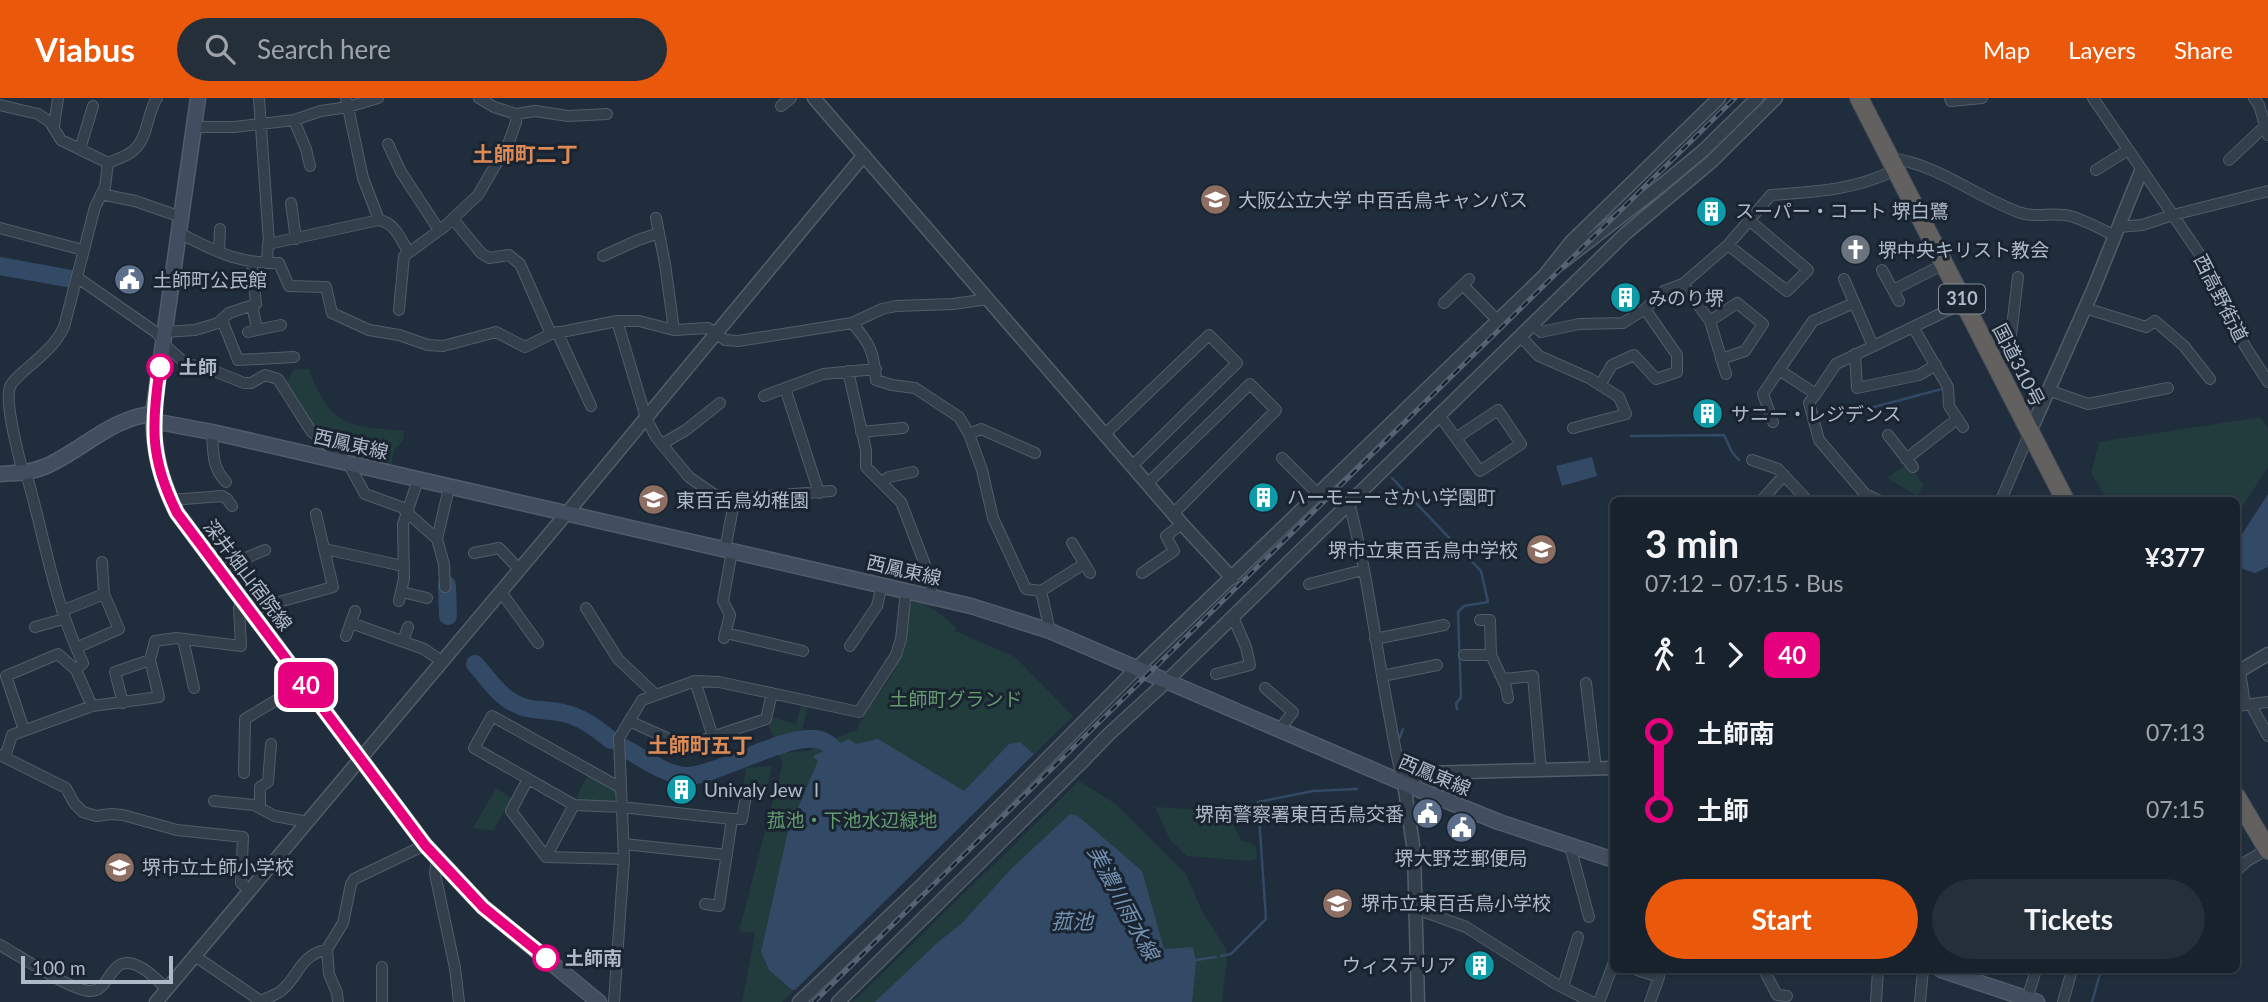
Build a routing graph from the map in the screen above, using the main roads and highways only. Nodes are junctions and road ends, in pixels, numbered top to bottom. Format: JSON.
{"nodes":[{"id":1,"x":198,"y":98,"type":"edge"},
{"id":2,"x":1859,"y":98,"type":"edge"},
{"id":3,"x":153,"y":417,"type":"junction"},
{"id":4,"x":0,"y":474,"type":"edge"},
{"id":5,"x":2063,"y":497,"type":"edge"},
{"id":6,"x":2240,"y":804,"type":"edge"},
{"id":7,"x":2263,"y":829,"type":"edge"},
{"id":8,"x":2268,"y":849,"type":"edge"},
{"id":9,"x":1610,"y":859,"type":"edge"},
{"id":10,"x":1950,"y":973,"type":"edge"},
{"id":11,"x":2032,"y":1000,"type":"edge"},
{"id":12,"x":599,"y":1002,"type":"edge"}],
"edges":[{"from":1,"to":3,"type":"main road","name":"深井畑山宿院線"},
{"from":2,"to":5,"type":"highway","name":"国道310号","number":"310"},
{"from":3,"to":4,"type":"main road","name":"西鳳東線"},
{"from":3,"to":9,"type":"main road","name":"西鳳東線"},
{"from":3,"to":12,"type":"main road","name":"深井畑山宿院線"},
{"from":6,"to":7,"type":"highway"},
{"from":7,"to":8,"type":"highway"},
{"from":10,"to":11,"type":"main road"}]}
